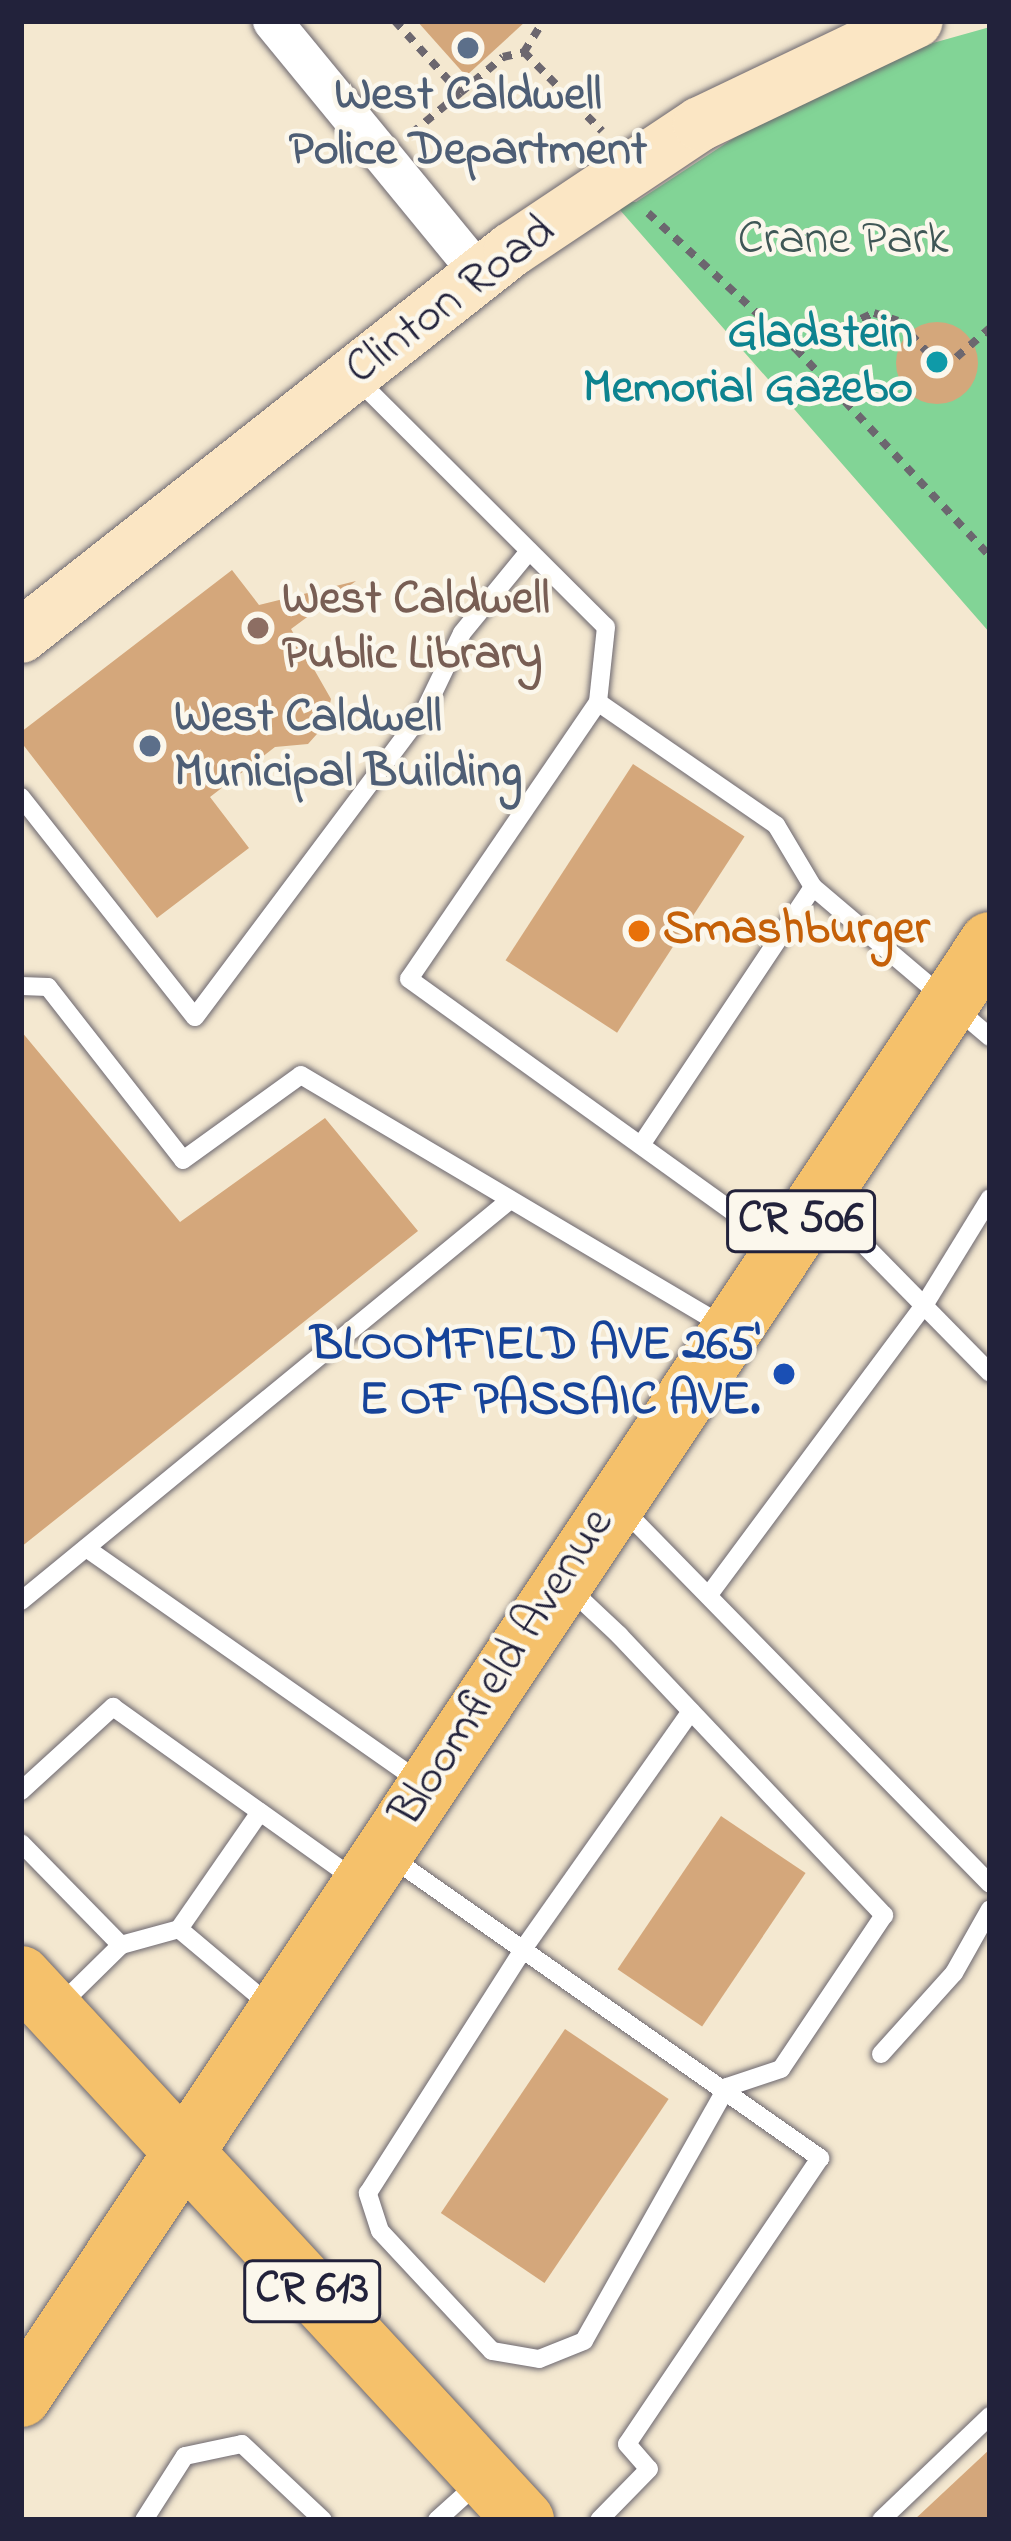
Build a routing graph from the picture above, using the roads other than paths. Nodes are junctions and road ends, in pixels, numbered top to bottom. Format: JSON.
{"nodes":[{"id":1,"x":272,"y":21,"type":"edge"},
{"id":2,"x":916,"y":21,"type":"edge"},
{"id":3,"x":480,"y":274,"type":"junction"},
{"id":4,"x":353,"y":375,"type":"junction"},
{"id":5,"x":530,"y":551,"type":"junction"},
{"id":6,"x":21,"y":636,"type":"edge"},
{"id":7,"x":598,"y":702,"type":"junction"},
{"id":8,"x":21,"y":796,"type":"edge"},
{"id":9,"x":813,"y":887,"type":"junction"},
{"id":10,"x":990,"y":942,"type":"edge"},
{"id":11,"x":21,"y":986,"type":"edge"},
{"id":12,"x":969,"y":1019,"type":"edge"},
{"id":13,"x":641,"y":1144,"type":"junction"},
{"id":14,"x":818,"y":1198,"type":"junction"},
{"id":15,"x":990,"y":1198,"type":"edge"},
{"id":16,"x":510,"y":1200,"type":"junction"},
{"id":17,"x":784,"y":1247,"type":"junction"},
{"id":18,"x":923,"y":1307,"type":"junction"},
{"id":19,"x":730,"y":1329,"type":"junction"},
{"id":20,"x":990,"y":1372,"type":"edge"},
{"id":21,"x":614,"y":1501,"type":"junction"},
{"id":22,"x":86,"y":1548,"type":"junction"},
{"id":23,"x":561,"y":1581,"type":"junction"},
{"id":24,"x":711,"y":1592,"type":"junction"},
{"id":25,"x":21,"y":1601,"type":"edge"},
{"id":26,"x":691,"y":1711,"type":"junction"},
{"id":27,"x":425,"y":1786,"type":"junction"},
{"id":28,"x":21,"y":1792,"type":"edge"},
{"id":29,"x":260,"y":1812,"type":"junction"},
{"id":30,"x":21,"y":1843,"type":"edge"},
{"id":31,"x":371,"y":1868,"type":"junction"},
{"id":32,"x":990,"y":1884,"type":"edge"},
{"id":33,"x":990,"y":1909,"type":"edge"},
{"id":34,"x":179,"y":1929,"type":"junction"},
{"id":35,"x":121,"y":1945,"type":"junction"},
{"id":36,"x":526,"y":1946,"type":"junction"},
{"id":37,"x":38,"y":1994,"type":"edge"},
{"id":38,"x":277,"y":2011,"type":"junction"},
{"id":39,"x":881,"y":2054,"type":"dead end"},
{"id":40,"x":727,"y":2087,"type":"junction"},
{"id":41,"x":183,"y":2153,"type":"junction"},
{"id":42,"x":21,"y":2397,"type":"edge"},
{"id":43,"x":990,"y":2416,"type":"edge"},
{"id":44,"x":484,"y":2477,"type":"junction"},
{"id":45,"x":144,"y":2520,"type":"edge"},
{"id":46,"x":322,"y":2520,"type":"edge"},
{"id":47,"x":437,"y":2520,"type":"edge"},
{"id":48,"x":524,"y":2520,"type":"edge"},
{"id":49,"x":599,"y":2520,"type":"edge"},
{"id":50,"x":880,"y":2520,"type":"edge"}],
"edges":[{"from":1,"to":3,"type":"street"},
{"from":2,"to":3,"type":"street","name":"Clinton Road"},
{"from":3,"to":4,"type":"street","name":"Clinton Road"},
{"from":4,"to":5,"type":"lane"},
{"from":4,"to":6,"type":"street","name":"Clinton Road"},
{"from":5,"to":7,"type":"lane"},
{"from":5,"to":8,"type":"lane"},
{"from":7,"to":9,"type":"lane"},
{"from":7,"to":13,"type":"lane"},
{"from":9,"to":12,"type":"lane"},
{"from":9,"to":13,"type":"lane"},
{"from":10,"to":12,"type":"main road","name":"Bloomfield Avenue","number":"CR 506"},
{"from":11,"to":16,"type":"lane"},
{"from":12,"to":14,"type":"main road","name":"Bloomfield Avenue","number":"CR 506"},
{"from":13,"to":17,"type":"lane"},
{"from":14,"to":17,"type":"main road","name":"Bloomfield Avenue","number":"CR 506"},
{"from":14,"to":18,"type":"lane"},
{"from":15,"to":18,"type":"lane"},
{"from":16,"to":19,"type":"lane"},
{"from":16,"to":22,"type":"lane"},
{"from":17,"to":19,"type":"main road","name":"Bloomfield Avenue","number":"CR 506"},
{"from":18,"to":20,"type":"lane"},
{"from":18,"to":24,"type":"lane"},
{"from":19,"to":21,"type":"main road","name":"Bloomfield Avenue","number":"CR 506"},
{"from":21,"to":23,"type":"main road","name":"Bloomfield Avenue","number":"CR 506"},
{"from":21,"to":24,"type":"lane"},
{"from":22,"to":25,"type":"lane"},
{"from":22,"to":27,"type":"lane"},
{"from":23,"to":26,"type":"lane"},
{"from":23,"to":27,"type":"main road","name":"Bloomfield Avenue","number":"CR 506"},
{"from":24,"to":32,"type":"lane"},
{"from":26,"to":36,"type":"lane"},
{"from":26,"to":40,"type":"lane"},
{"from":27,"to":31,"type":"main road","name":"Bloomfield Avenue","number":"CR 506"},
{"from":28,"to":29,"type":"lane"},
{"from":29,"to":31,"type":"lane"},
{"from":29,"to":34,"type":"lane"},
{"from":30,"to":35,"type":"lane"},
{"from":31,"to":36,"type":"lane"},
{"from":31,"to":38,"type":"main road","name":"Bloomfield Avenue","number":"CR 506"},
{"from":33,"to":39,"type":"lane"},
{"from":34,"to":35,"type":"lane"},
{"from":34,"to":38,"type":"lane"},
{"from":35,"to":37,"type":"lane"},
{"from":36,"to":40,"type":"lane"},
{"from":36,"to":40,"type":"lane"},
{"from":37,"to":41,"type":"main road","number":"CR 613"},
{"from":38,"to":41,"type":"main road","name":"Bloomfield Avenue","number":"CR 506"},
{"from":40,"to":49,"type":"lane"},
{"from":41,"to":42,"type":"main road","name":"Bloomfield Avenue","number":"CR 506"},
{"from":41,"to":44,"type":"main road","number":"CR 613"},
{"from":43,"to":50,"type":"lane"},
{"from":44,"to":47,"type":"lane"},
{"from":44,"to":48,"type":"main road","number":"CR 613"},
{"from":45,"to":46,"type":"lane"}]}
